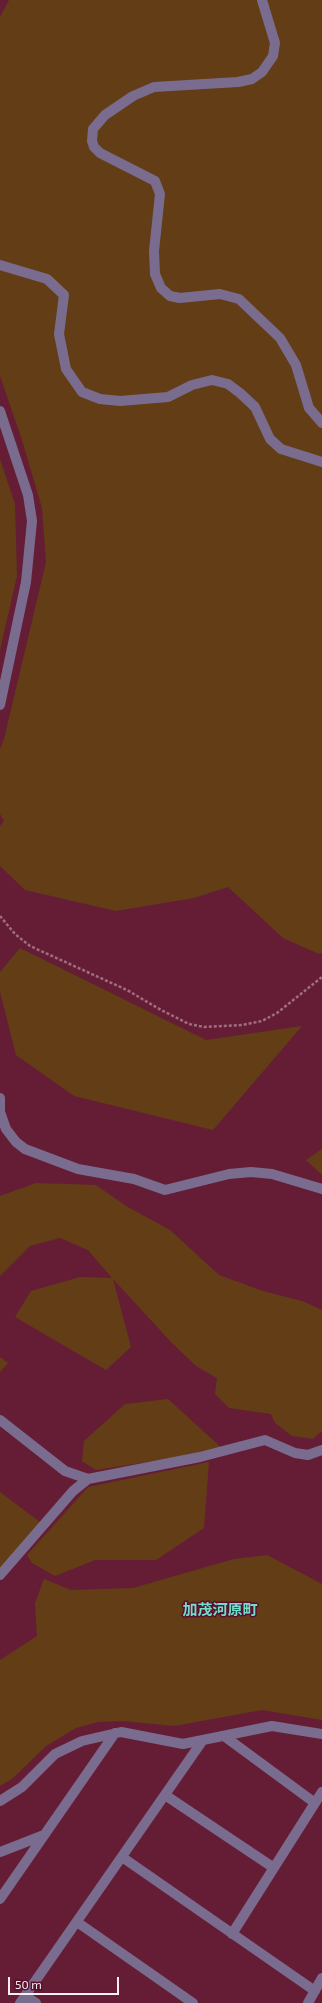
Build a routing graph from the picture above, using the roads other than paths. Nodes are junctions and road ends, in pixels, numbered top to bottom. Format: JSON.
{"nodes":[{"id":1,"x":262,"y":0,"type":"edge"},
{"id":2,"x":0,"y":265,"type":"edge"},
{"id":3,"x":0,"y":411,"type":"edge"},
{"id":4,"x":322,"y":423,"type":"edge"},
{"id":5,"x":322,"y":462,"type":"edge"},
{"id":6,"x":0,"y":705,"type":"edge"},
{"id":7,"x":0,"y":1098,"type":"edge"},
{"id":8,"x":322,"y":1189,"type":"edge"},
{"id":9,"x":0,"y":1420,"type":"edge"},
{"id":10,"x":322,"y":1450,"type":"edge"},
{"id":11,"x":88,"y":1479,"type":"junction"},
{"id":12,"x":0,"y":1575,"type":"edge"},
{"id":13,"x":115,"y":1733,"type":"junction"},
{"id":14,"x":322,"y":1734,"type":"edge"},
{"id":15,"x":224,"y":1736,"type":"junction"},
{"id":16,"x":203,"y":1740,"type":"junction"},
{"id":17,"x":322,"y":1792,"type":"edge"},
{"id":18,"x":165,"y":1795,"type":"junction"},
{"id":19,"x":0,"y":1801,"type":"edge"},
{"id":20,"x":315,"y":1803,"type":"junction"},
{"id":21,"x":44,"y":1835,"type":"junction"},
{"id":22,"x":0,"y":1852,"type":"edge"},
{"id":23,"x":122,"y":1857,"type":"junction"},
{"id":24,"x":274,"y":1868,"type":"junction"},
{"id":25,"x":0,"y":1899,"type":"edge"},
{"id":26,"x":77,"y":1922,"type":"junction"},
{"id":27,"x":232,"y":1934,"type":"junction"},
{"id":28,"x":322,"y":1978,"type":"edge"},
{"id":29,"x":315,"y":1991,"type":"junction"},
{"id":30,"x":23,"y":1999,"type":"edge"},
{"id":31,"x":36,"y":2003,"type":"edge"},
{"id":32,"x":193,"y":2003,"type":"edge"},
{"id":33,"x":308,"y":2003,"type":"edge"}],
"edges":[{"from":1,"to":4,"type":"street"},
{"from":2,"to":5,"type":"street"},
{"from":3,"to":6,"type":"street"},
{"from":7,"to":8,"type":"street"},
{"from":9,"to":11,"type":"street"},
{"from":10,"to":11,"type":"street"},
{"from":11,"to":12,"type":"street"},
{"from":13,"to":16,"type":"street"},
{"from":13,"to":19,"type":"street"},
{"from":13,"to":21,"type":"street"},
{"from":14,"to":15,"type":"street"},
{"from":15,"to":16,"type":"street"},
{"from":15,"to":20,"type":"street"},
{"from":16,"to":18,"type":"street"},
{"from":17,"to":20,"type":"street"},
{"from":18,"to":23,"type":"street"},
{"from":18,"to":24,"type":"street"},
{"from":20,"to":24,"type":"street"},
{"from":21,"to":22,"type":"street"},
{"from":21,"to":25,"type":"street"},
{"from":23,"to":26,"type":"street"},
{"from":23,"to":27,"type":"street"},
{"from":24,"to":27,"type":"street"},
{"from":26,"to":30,"type":"street"},
{"from":26,"to":32,"type":"street"},
{"from":27,"to":29,"type":"street"},
{"from":28,"to":29,"type":"street"},
{"from":29,"to":33,"type":"street"},
{"from":30,"to":31,"type":"street"}]}
